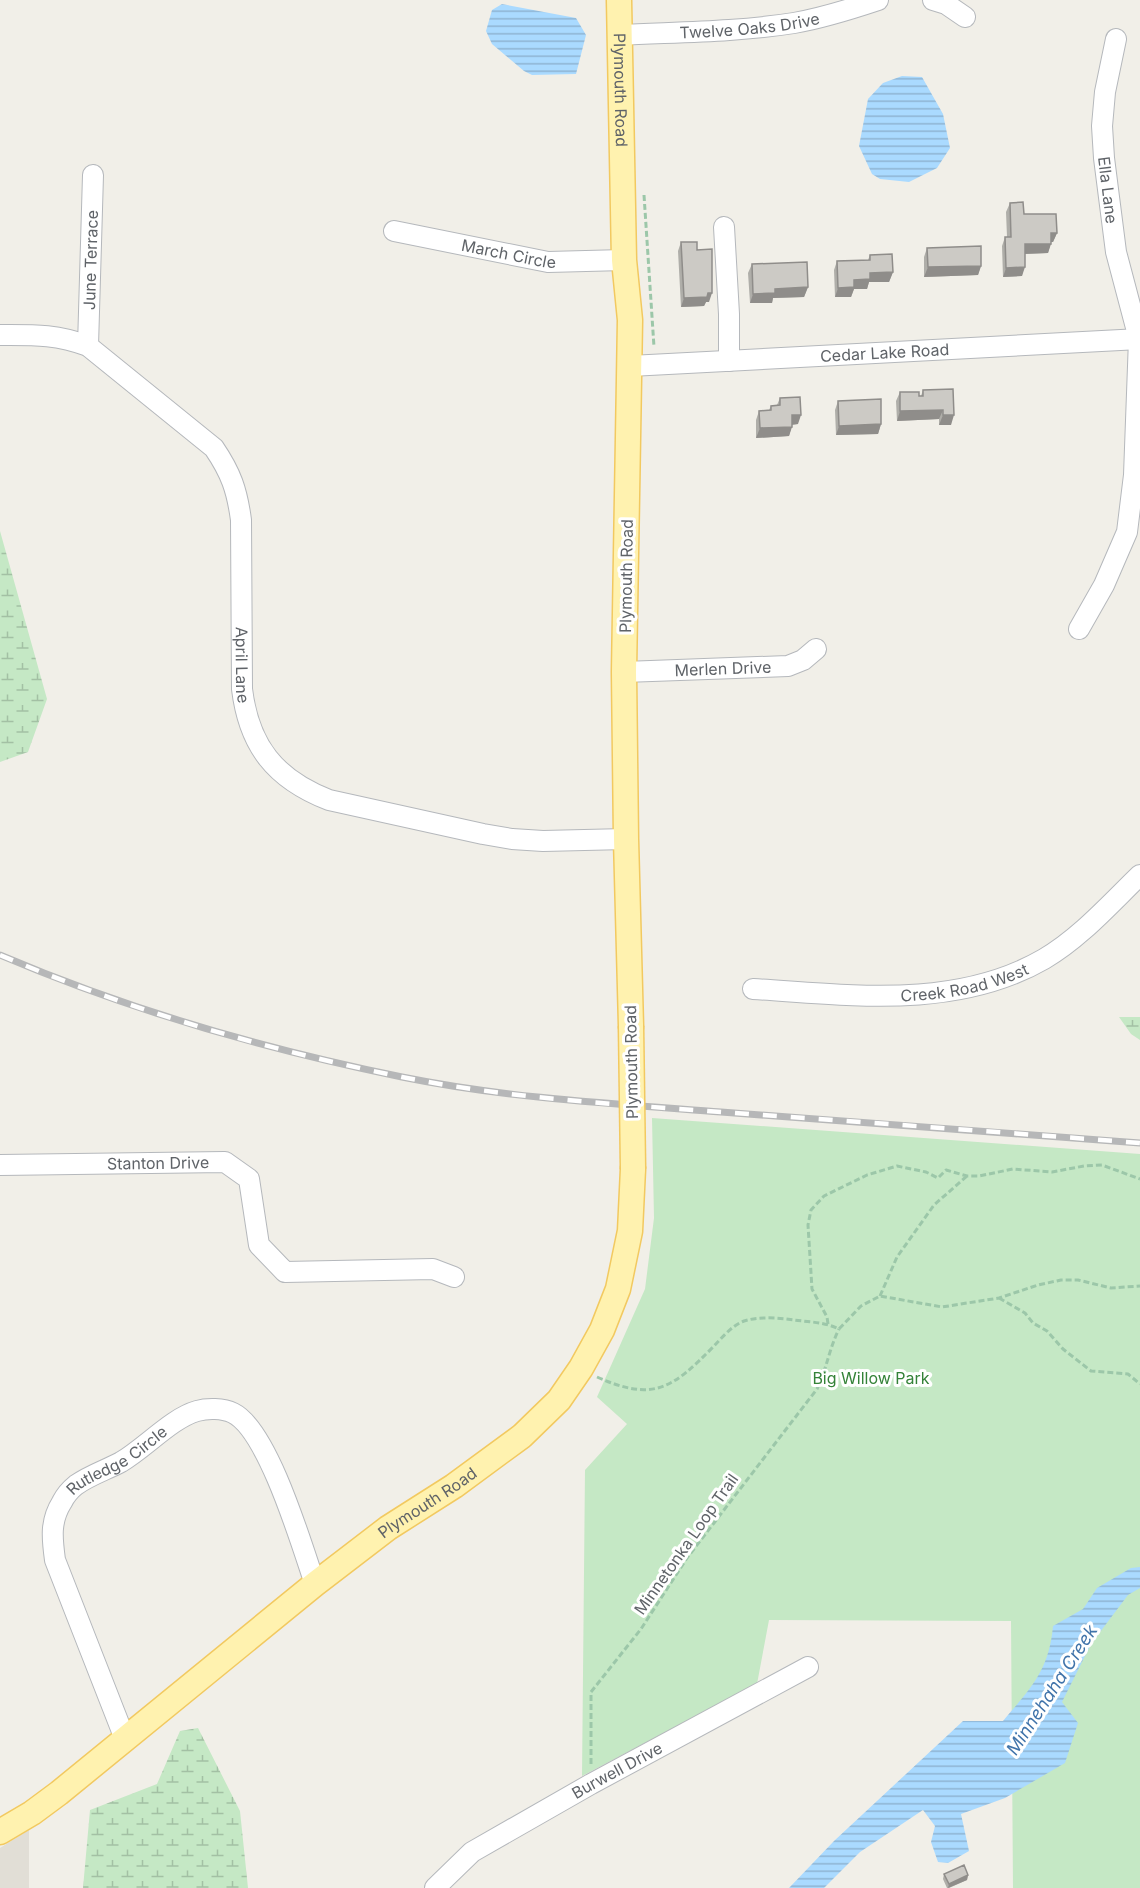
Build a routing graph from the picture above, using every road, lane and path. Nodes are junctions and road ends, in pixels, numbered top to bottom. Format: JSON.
{"nodes":[{"id":1,"x":619,"y":0,"type":"edge"},
{"id":2,"x":878,"y":0,"type":"edge"},
{"id":3,"x":933,"y":0,"type":"edge"},
{"id":4,"x":965,"y":17,"type":"dead end"},
{"id":5,"x":620,"y":35,"type":"junction"},
{"id":6,"x":1116,"y":39,"type":"dead end"},
{"id":7,"x":93,"y":175,"type":"dead end"},
{"id":8,"x":724,"y":227,"type":"dead end"},
{"id":9,"x":394,"y":231,"type":"dead end"},
{"id":10,"x":624,"y":260,"type":"junction"},
{"id":11,"x":0,"y":335,"type":"edge"},
{"id":12,"x":1139,"y":339,"type":"edge"},
{"id":13,"x":88,"y":346,"type":"junction"},
{"id":14,"x":729,"y":361,"type":"junction"},
{"id":15,"x":630,"y":366,"type":"junction"},
{"id":16,"x":1078,"y":629,"type":"dead end"},
{"id":17,"x":816,"y":649,"type":"dead end"},
{"id":18,"x":624,"y":672,"type":"junction"},
{"id":19,"x":626,"y":839,"type":"junction"},
{"id":20,"x":1140,"y":875,"type":"edge"},
{"id":21,"x":753,"y":989,"type":"dead end"},
{"id":22,"x":0,"y":1165,"type":"edge"},
{"id":23,"x":967,"y":1176,"type":"junction"},
{"id":24,"x":1140,"y":1179,"type":"edge"},
{"id":25,"x":454,"y":1277,"type":"dead end"},
{"id":26,"x":1140,"y":1286,"type":"edge"},
{"id":27,"x":880,"y":1296,"type":"junction"},
{"id":28,"x":999,"y":1298,"type":"junction"},
{"id":29,"x":828,"y":1324,"type":"junction"},
{"id":30,"x":838,"y":1329,"type":"junction"},
{"id":31,"x":597,"y":1377,"type":"dead end"},
{"id":32,"x":1140,"y":1384,"type":"edge"},
{"id":33,"x":315,"y":1584,"type":"junction"},
{"id":34,"x":808,"y":1667,"type":"dead end"},
{"id":35,"x":124,"y":1739,"type":"junction"},
{"id":36,"x":591,"y":1784,"type":"junction"},
{"id":37,"x":0,"y":1832,"type":"edge"},
{"id":38,"x":435,"y":1888,"type":"edge"}],
"edges":[{"from":1,"to":5,"type":"main road","name":"Plymouth Road"},
{"from":2,"to":5,"type":"street","name":"Twelve Oaks Drive"},
{"from":3,"to":4,"type":"street"},
{"from":5,"to":10,"type":"main road","name":"Plymouth Road"},
{"from":6,"to":12,"type":"street","name":"Ella Lane"},
{"from":7,"to":13,"type":"street","name":"June Terrace"},
{"from":8,"to":14,"type":"street"},
{"from":9,"to":10,"type":"street","name":"March Circle"},
{"from":10,"to":15,"type":"main road","name":"Plymouth Road"},
{"from":11,"to":13,"type":"street","name":"April Lane"},
{"from":12,"to":14,"type":"street","name":"Cedar Lake Road"},
{"from":12,"to":16,"type":"street","name":"Ella Lane"},
{"from":13,"to":19,"type":"street","name":"April Lane"},
{"from":14,"to":15,"type":"street","name":"Cedar Lake Road"},
{"from":15,"to":18,"type":"main road","name":"Plymouth Road"},
{"from":17,"to":18,"type":"street","name":"Merlen Drive"},
{"from":18,"to":19,"type":"main road","name":"Plymouth Road"},
{"from":19,"to":33,"type":"main road","name":"Plymouth Road","bridge":true},
{"from":20,"to":21,"type":"street","name":"Creek Road West"},
{"from":22,"to":25,"type":"street","name":"Stanton Drive"},
{"from":23,"to":24,"type":"path"},
{"from":23,"to":27,"type":"path"},
{"from":23,"to":29,"type":"path"},
{"from":26,"to":28,"type":"path"},
{"from":27,"to":28,"type":"path"},
{"from":27,"to":30,"type":"path","name":"Minnetonka Loop Trail"},
{"from":28,"to":32,"type":"path"},
{"from":29,"to":30,"type":"path"},
{"from":29,"to":31,"type":"path"},
{"from":30,"to":36,"type":"path","name":"Minnetonka Loop Trail"},
{"from":33,"to":35,"type":"main road","name":"Plymouth Road"},
{"from":33,"to":35,"type":"street","name":"Rutledge Circle"},
{"from":34,"to":36,"type":"street","name":"Burwell Drive"},
{"from":35,"to":37,"type":"main road","name":"Plymouth Road"},
{"from":36,"to":38,"type":"street","name":"Burwell Drive"}]}
